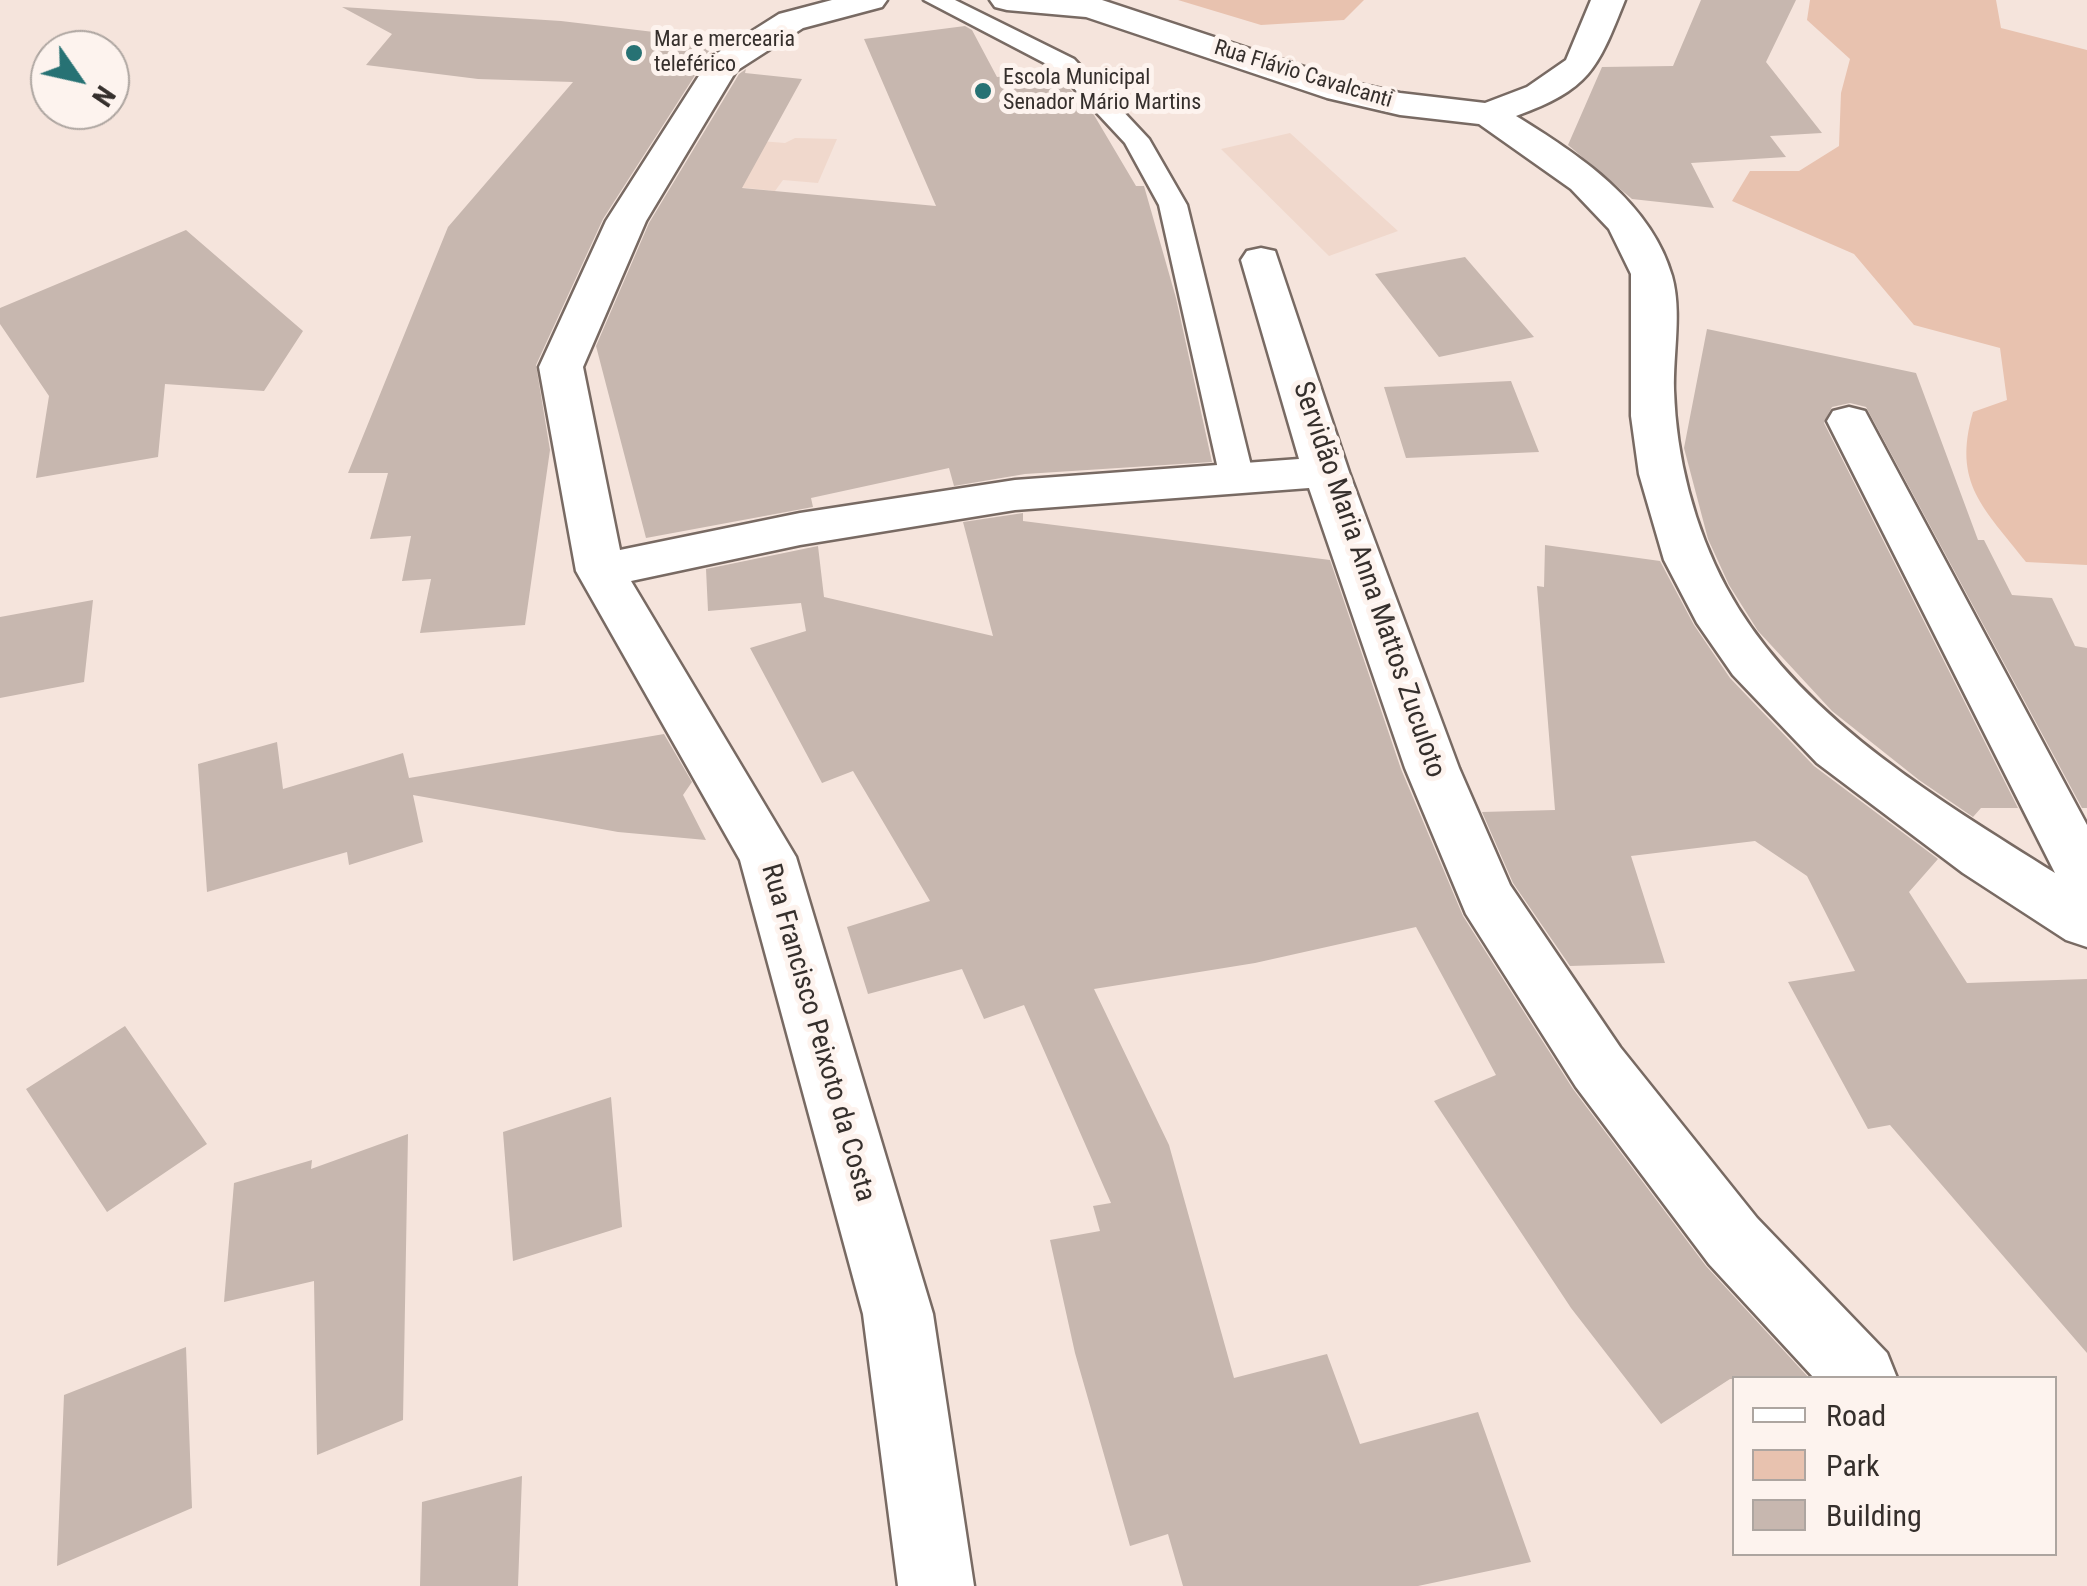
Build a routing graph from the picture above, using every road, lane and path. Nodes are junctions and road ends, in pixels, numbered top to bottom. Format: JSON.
{"nodes":[{"id":1,"x":870,"y":0,"type":"edge"},
{"id":2,"x":936,"y":0,"type":"edge"},
{"id":3,"x":1007,"y":0,"type":"edge"},
{"id":4,"x":1608,"y":0,"type":"edge"},
{"id":5,"x":1488,"y":114,"type":"junction"},
{"id":6,"x":1261,"y":260,"type":"dead end"},
{"id":7,"x":1849,"y":421,"type":"dead end"},
{"id":8,"x":1326,"y":472,"type":"junction"},
{"id":9,"x":1237,"y":478,"type":"junction"},
{"id":10,"x":600,"y":570,"type":"junction"},
{"id":11,"x":2087,"y":879,"type":"edge"},
{"id":12,"x":2087,"y":923,"type":"edge"},
{"id":13,"x":1860,"y":1376,"type":"edge"},
{"id":14,"x":936,"y":1586,"type":"edge"}],
"edges":[{"from":1,"to":10,"type":"street","name":"Rua Francisco Peixoto da Costa"},
{"from":2,"to":9,"type":"lane"},
{"from":3,"to":5,"type":"street","name":"Rua Flávio Cavalcanti"},
{"from":4,"to":5,"type":"street","name":"Rua Flávio Cavalcanti"},
{"from":5,"to":12,"type":"street"},
{"from":6,"to":8,"type":"street","name":"Servidão Maria Anna Mattos Zuculoto"},
{"from":7,"to":11,"type":"street"},
{"from":8,"to":9,"type":"street"},
{"from":8,"to":13,"type":"street","name":"Servidão Maria Anna Mattos Zuculoto"},
{"from":9,"to":10,"type":"street"},
{"from":10,"to":14,"type":"street","name":"Rua Francisco Peixoto da Costa"}]}
